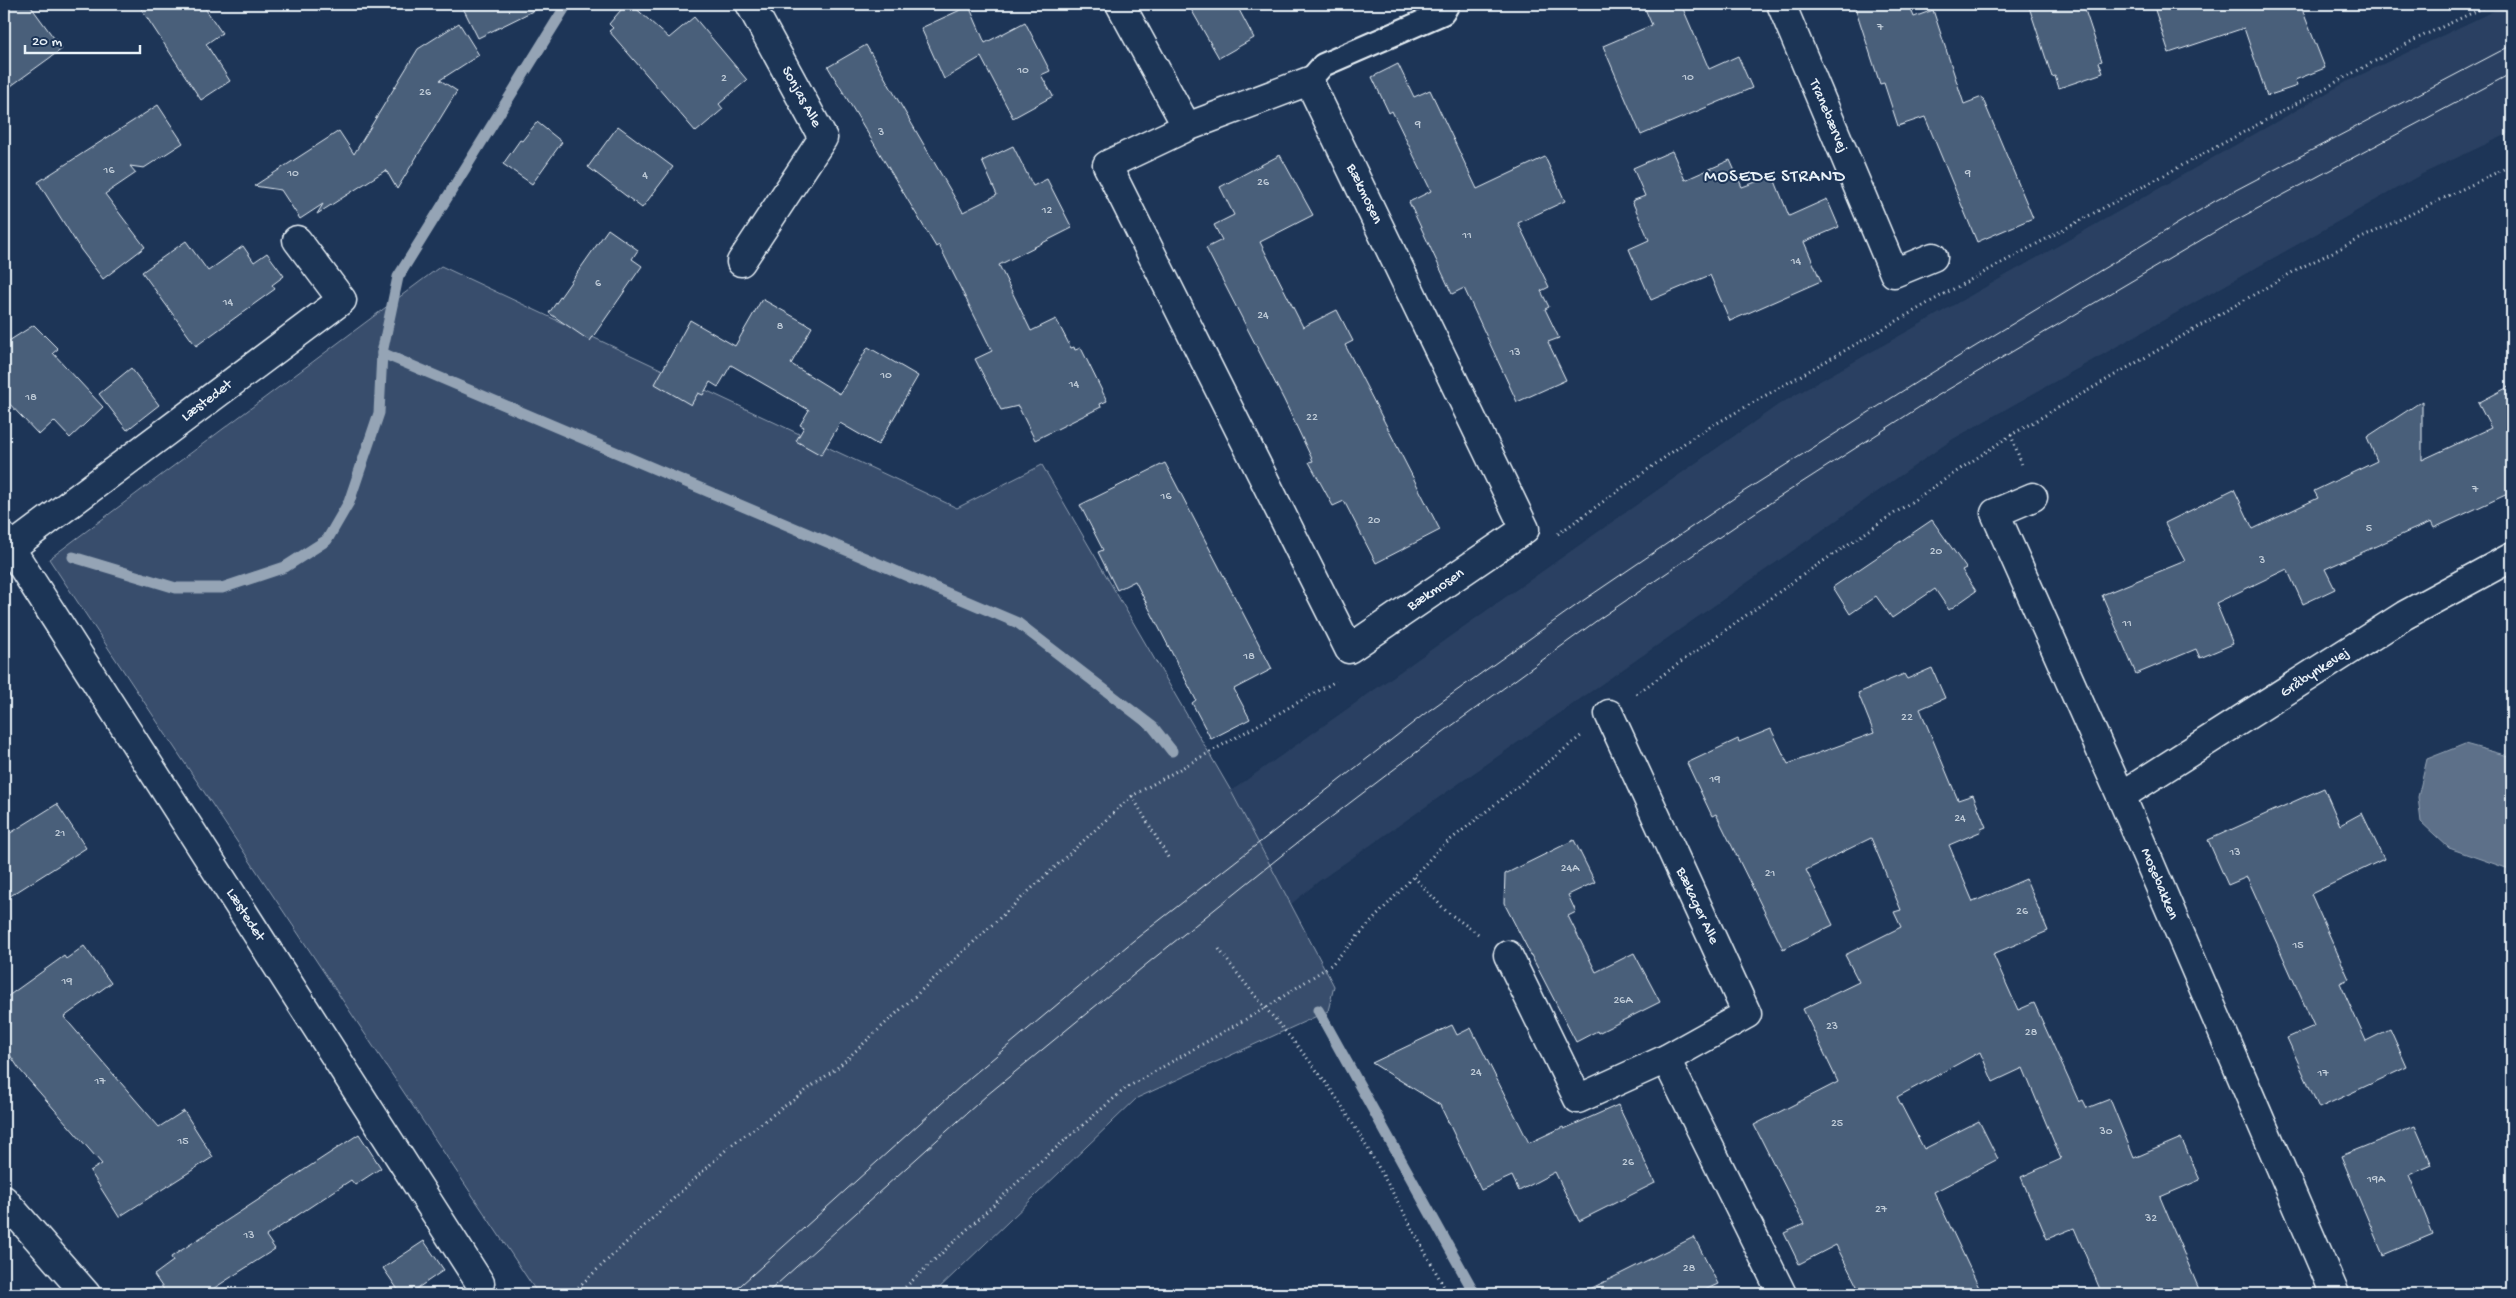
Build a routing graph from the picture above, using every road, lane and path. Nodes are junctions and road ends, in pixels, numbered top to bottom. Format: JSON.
{"nodes":[{"id":1,"x":750,"y":4,"type":"edge"},
{"id":2,"x":1120,"y":4,"type":"edge"},
{"id":3,"x":1448,"y":4,"type":"edge"},
{"id":4,"x":1781,"y":4,"type":"edge"},
{"id":5,"x":2491,"y":4,"type":"edge"},
{"id":6,"x":1310,"y":81,"type":"junction"},
{"id":7,"x":1187,"y":127,"type":"junction"},
{"id":8,"x":2512,"y":165,"type":"edge"},
{"id":9,"x":297,"y":240,"type":"dead end"},
{"id":10,"x":1933,"y":257,"type":"dead end"},
{"id":11,"x":741,"y":262,"type":"dead end"},
{"id":12,"x":2033,"y":496,"type":"dead end"},
{"id":13,"x":1554,"y":537,"type":"dead end"},
{"id":14,"x":7,"y":543,"type":"edge"},
{"id":15,"x":2512,"y":557,"type":"edge"},
{"id":16,"x":1342,"y":677,"type":"dead end"},
{"id":17,"x":1609,"y":714,"type":"junction"},
{"id":18,"x":1132,"y":796,"type":"junction"},
{"id":19,"x":2121,"y":796,"type":"junction"},
{"id":20,"x":1169,"y":859,"type":"dead end"},
{"id":21,"x":1414,"y":877,"type":"junction"},
{"id":22,"x":1219,"y":949,"type":"dead end"},
{"id":23,"x":1508,"y":955,"type":"joint"},
{"id":24,"x":1267,"y":1007,"type":"junction"},
{"id":25,"x":1666,"y":1059,"type":"junction"},
{"id":26,"x":4,"y":1200,"type":"edge"},
{"id":27,"x":480,"y":1283,"type":"dead end"},
{"id":28,"x":86,"y":1294,"type":"edge"},
{"id":29,"x":571,"y":1294,"type":"edge"},
{"id":30,"x":898,"y":1294,"type":"edge"},
{"id":31,"x":1448,"y":1294,"type":"edge"},
{"id":32,"x":1782,"y":1294,"type":"edge"},
{"id":33,"x":2335,"y":1294,"type":"edge"}],
"edges":[{"from":1,"to":11,"type":"street","name":"Sonjas Alle"},
{"from":2,"to":7,"type":"street"},
{"from":3,"to":6,"type":"lane"},
{"from":4,"to":10,"type":"street","name":"Tranebærvej"},
{"from":5,"to":13,"type":"path"},
{"from":6,"to":7,"type":"street","name":"Bækmosen"},
{"from":6,"to":7,"type":"street","name":"Bækmosen"},
{"from":8,"to":17,"type":"path"},
{"from":9,"to":14,"type":"street","name":"Læstedet"},
{"from":12,"to":19,"type":"street","name":"Mosebakken"},
{"from":14,"to":27,"type":"street","name":"Læstedet"},
{"from":15,"to":19,"type":"street","name":"Gråbynkevej"},
{"from":16,"to":18,"type":"path"},
{"from":17,"to":21,"type":"path"},
{"from":17,"to":25,"type":"street","name":"Bækager Alle"},
{"from":18,"to":20,"type":"path"},
{"from":18,"to":29,"type":"path"},
{"from":19,"to":33,"type":"street","name":"Mosebakken"},
{"from":21,"to":23,"type":"path"},
{"from":21,"to":24,"type":"path"},
{"from":22,"to":24,"type":"path"},
{"from":23,"to":25,"type":"street","name":"Bækager Alle"},
{"from":24,"to":30,"type":"path"},
{"from":24,"to":31,"type":"path"},
{"from":25,"to":32,"type":"street"},
{"from":26,"to":28,"type":"street"}]}
